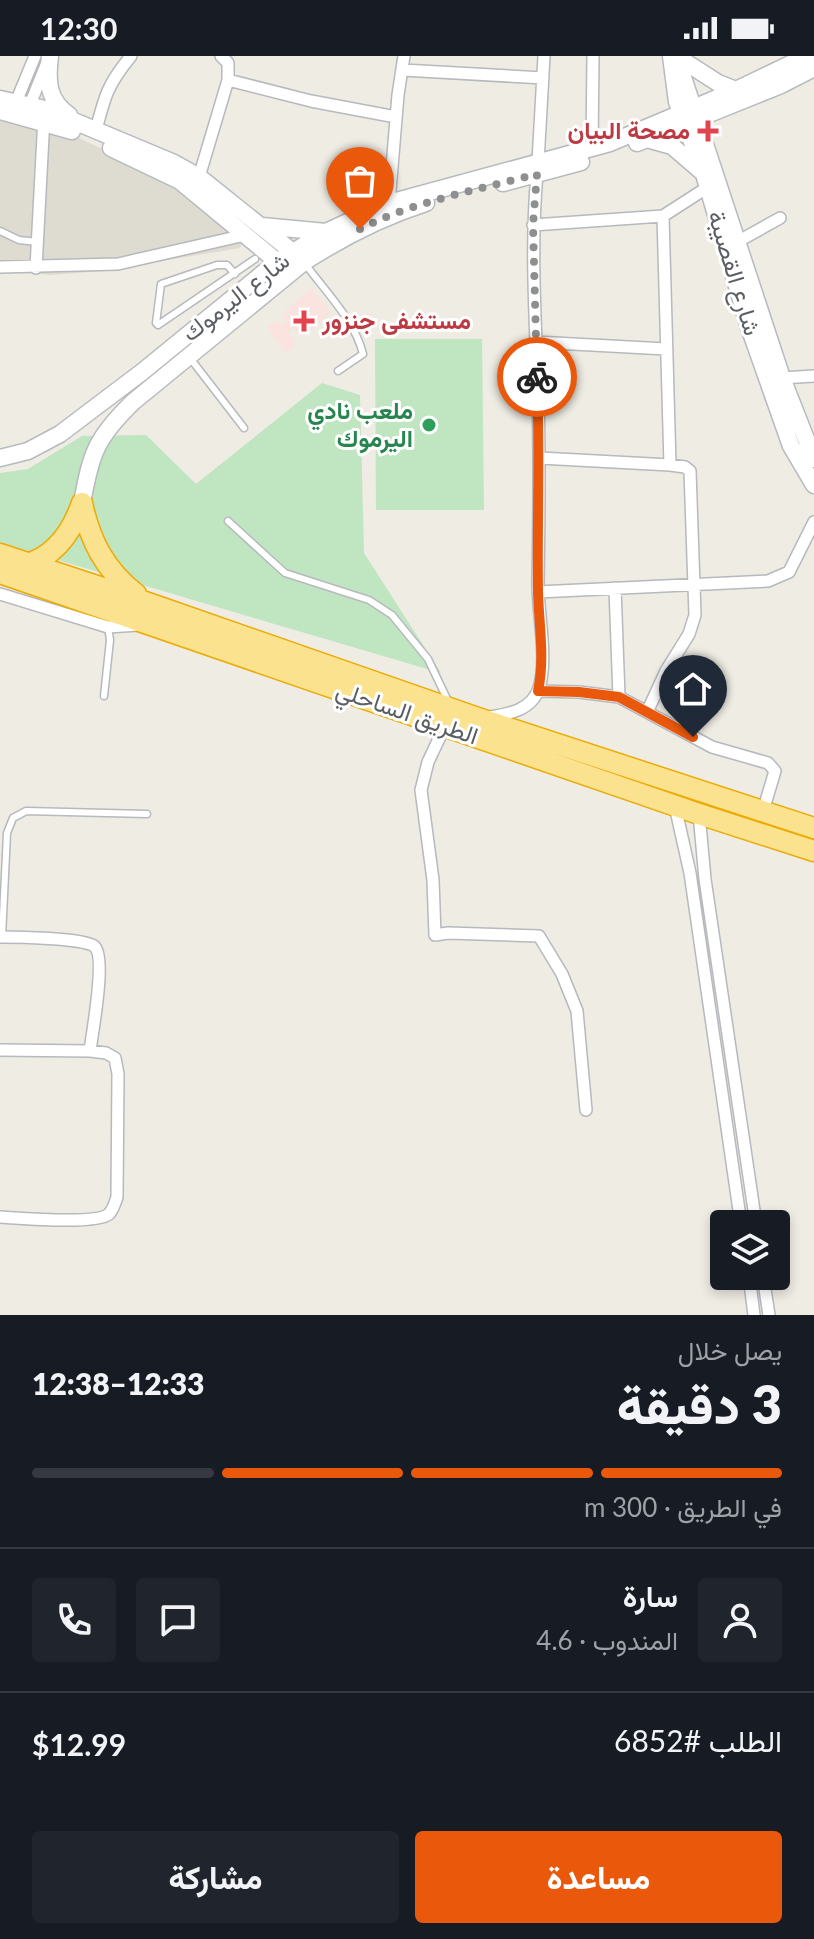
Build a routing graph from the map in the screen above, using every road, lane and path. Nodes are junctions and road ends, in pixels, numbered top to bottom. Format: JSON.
{"nodes":[{"id":1,"x":35,"y":56,"type":"edge"},
{"id":2,"x":50,"y":56,"type":"edge"},
{"id":3,"x":131,"y":56,"type":"edge"},
{"id":4,"x":221,"y":56,"type":"edge"},
{"id":5,"x":404,"y":56,"type":"edge"},
{"id":6,"x":544,"y":56,"type":"edge"},
{"id":7,"x":593,"y":56,"type":"edge"},
{"id":8,"x":674,"y":56,"type":"edge"},
{"id":9,"x":807,"y":56,"type":"edge"},
{"id":10,"x":814,"y":68,"type":"edge"},
{"id":11,"x":403,"y":70,"type":"junction"},
{"id":12,"x":543,"y":78,"type":"junction"},
{"id":13,"x":228,"y":80,"type":"junction"},
{"id":14,"x":736,"y":90,"type":"junction"},
{"id":15,"x":13,"y":108,"type":"edge"},
{"id":16,"x":690,"y":115,"type":"junction"},
{"id":17,"x":45,"y":116,"type":"junction"},
{"id":18,"x":396,"y":117,"type":"junction"},
{"id":19,"x":80,"y":123,"type":"junction"},
{"id":20,"x":96,"y":130,"type":"junction"},
{"id":21,"x":645,"y":139,"type":"junction"},
{"id":22,"x":592,"y":148,"type":"junction"},
{"id":23,"x":538,"y":168,"type":"junction"},
{"id":24,"x":199,"y":177,"type":"junction"},
{"id":25,"x":706,"y":181,"type":"junction"},
{"id":26,"x":389,"y":203,"type":"junction"},
{"id":27,"x":663,"y":216,"type":"junction"},
{"id":28,"x":780,"y":218,"type":"dead end"},
{"id":29,"x":533,"y":225,"type":"junction"},
{"id":30,"x":0,"y":231,"type":"edge"},
{"id":31,"x":326,"y":232,"type":"junction"},
{"id":32,"x":253,"y":241,"type":"junction"},
{"id":33,"x":38,"y":242,"type":"junction"},
{"id":34,"x":737,"y":242,"type":"junction"},
{"id":35,"x":292,"y":262,"type":"junction"},
{"id":36,"x":0,"y":267,"type":"edge"},
{"id":37,"x":36,"y":268,"type":"junction"},
{"id":38,"x":235,"y":274,"type":"junction"},
{"id":39,"x":252,"y":283,"type":"junction"},
{"id":40,"x":536,"y":342,"type":"junction"},
{"id":41,"x":184,"y":349,"type":"junction"},
{"id":42,"x":666,"y":349,"type":"junction"},
{"id":43,"x":338,"y":371,"type":"dead end"},
{"id":44,"x":814,"y":376,"type":"edge"},
{"id":45,"x":782,"y":378,"type":"junction"},
{"id":46,"x":244,"y":428,"type":"dead end"},
{"id":47,"x":0,"y":458,"type":"edge"},
{"id":48,"x":540,"y":458,"type":"junction"},
{"id":49,"x":814,"y":459,"type":"edge"},
{"id":50,"x":670,"y":465,"type":"junction"},
{"id":51,"x":814,"y":485,"type":"edge"},
{"id":52,"x":82,"y":503,"type":"junction"},
{"id":53,"x":228,"y":521,"type":"dead end"},
{"id":54,"x":814,"y":522,"type":"edge"},
{"id":55,"x":0,"y":554,"type":"edge"},
{"id":56,"x":29,"y":564,"type":"junction"},
{"id":57,"x":0,"y":571,"type":"edge"},
{"id":58,"x":693,"y":583,"type":"junction"},
{"id":59,"x":615,"y":588,"type":"junction"},
{"id":60,"x":538,"y":592,"type":"junction"},
{"id":61,"x":0,"y":594,"type":"edge"},
{"id":62,"x":149,"y":614,"type":"junction"},
{"id":63,"x":108,"y":627,"type":"junction"},
{"id":64,"x":538,"y":691,"type":"junction"},
{"id":65,"x":104,"y":696,"type":"dead end"},
{"id":66,"x":619,"y":697,"type":"junction"},
{"id":67,"x":648,"y":710,"type":"junction"},
{"id":68,"x":448,"y":717,"type":"junction"},
{"id":69,"x":481,"y":719,"type":"junction"},
{"id":70,"x":675,"y":806,"type":"junction"},
{"id":71,"x":763,"y":811,"type":"junction"},
{"id":72,"x":147,"y":814,"type":"dead end"},
{"id":73,"x":699,"y":814,"type":"junction"},
{"id":74,"x":814,"y":828,"type":"edge"},
{"id":75,"x":814,"y":851,"type":"edge"},
{"id":76,"x":1,"y":937,"type":"edge"},
{"id":77,"x":0,"y":1050,"type":"edge"},
{"id":78,"x":90,"y":1051,"type":"junction"},
{"id":79,"x":586,"y":1110,"type":"dead end"},
{"id":80,"x":739,"y":1210,"type":"edge"},
{"id":81,"x":754,"y":1210,"type":"edge"},
{"id":82,"x":0,"y":1217,"type":"edge"},
{"id":83,"x":751,"y":1290,"type":"edge"},
{"id":84,"x":765,"y":1290,"type":"edge"},
{"id":85,"x":754,"y":1315,"type":"edge"},
{"id":86,"x":769,"y":1315,"type":"edge"}],
"edges":[{"from":1,"to":15,"type":"street"},
{"from":2,"to":15,"type":"street"},
{"from":2,"to":19,"type":"main road"},
{"from":3,"to":20,"type":"street"},
{"from":4,"to":13,"type":"street"},
{"from":5,"to":11,"type":"street"},
{"from":6,"to":12,"type":"street"},
{"from":7,"to":22,"type":"street"},
{"from":8,"to":14,"type":"main road"},
{"from":8,"to":16,"type":"main road"},
{"from":9,"to":14,"type":"main road","name":"شارع اليرموك"},
{"from":10,"to":16,"type":"main road","name":"شارع اليرموك"},
{"from":11,"to":12,"type":"street"},
{"from":11,"to":18,"type":"street"},
{"from":12,"to":23,"type":"street"},
{"from":13,"to":18,"type":"street"},
{"from":13,"to":24,"type":"street"},
{"from":14,"to":16,"type":"main road","name":"شارع اليرموك"},
{"from":15,"to":17,"type":"main road"},
{"from":16,"to":21,"type":"main road","name":"شارع اليرموك"},
{"from":16,"to":22,"type":"main road","name":"شارع اليرموك"},
{"from":16,"to":25,"type":"main road","name":"شارع القصيبة"},
{"from":16,"to":34,"type":"main road"},
{"from":17,"to":19,"type":"main road"},
{"from":17,"to":32,"type":"main road"},
{"from":17,"to":33,"type":"street"},
{"from":18,"to":26,"type":"street"},
{"from":19,"to":20,"type":"main road"},
{"from":20,"to":24,"type":"main road"},
{"from":21,"to":23,"type":"main road","name":"شارع اليرموك"},
{"from":21,"to":25,"type":"main road"},
{"from":22,"to":23,"type":"main road","name":"شارع اليرموك"},
{"from":23,"to":26,"type":"main road","name":"شارع اليرموك"},
{"from":23,"to":29,"type":"street"},
{"from":23,"to":35,"type":"main road","name":"شارع اليرموك"},
{"from":24,"to":32,"type":"main road"},
{"from":25,"to":27,"type":"street"},
{"from":25,"to":51,"type":"main road","name":"شارع القصيبة"},
{"from":26,"to":31,"type":"main road","name":"شارع اليرموك"},
{"from":27,"to":29,"type":"street"},
{"from":27,"to":42,"type":"street"},
{"from":28,"to":34,"type":"street"},
{"from":29,"to":40,"type":"street"},
{"from":30,"to":33,"type":"lane"},
{"from":31,"to":32,"type":"main road"},
{"from":31,"to":35,"type":"main road","name":"شارع اليرموك"},
{"from":32,"to":35,"type":"main road"},
{"from":32,"to":37,"type":"street"},
{"from":32,"to":38,"type":"lane"},
{"from":32,"to":39,"type":"main road"},
{"from":33,"to":37,"type":"street"},
{"from":34,"to":45,"type":"main road"},
{"from":35,"to":39,"type":"main road","name":"شارع اليرموك"},
{"from":35,"to":41,"type":"main road","name":"شارع اليرموك"},
{"from":35,"to":43,"type":"lane"},
{"from":36,"to":37,"type":"street"},
{"from":38,"to":38,"type":"lane"},
{"from":39,"to":41,"type":"main road","name":"شارع اليرموك"},
{"from":40,"to":42,"type":"street"},
{"from":40,"to":48,"type":"street"},
{"from":41,"to":46,"type":"lane"},
{"from":41,"to":47,"type":"main road","name":"شارع اليرموك"},
{"from":41,"to":52,"type":"main road","name":"شارع اليرموك"},
{"from":42,"to":50,"type":"street"},
{"from":44,"to":45,"type":"street"},
{"from":45,"to":49,"type":"main road"},
{"from":48,"to":50,"type":"street"},
{"from":48,"to":60,"type":"street"},
{"from":50,"to":58,"type":"street"},
{"from":52,"to":56,"type":"highway"},
{"from":52,"to":62,"type":"highway"},
{"from":53,"to":68,"type":"lane"},
{"from":54,"to":58,"type":"street"},
{"from":55,"to":56,"type":"highway","name":"الطريق الساحلي"},
{"from":56,"to":57,"type":"highway"},
{"from":56,"to":62,"type":"highway","name":"الطريق الساحلي"},
{"from":57,"to":62,"type":"highway","name":"الطريق الساحلي"},
{"from":58,"to":59,"type":"street"},
{"from":58,"to":67,"type":"street"},
{"from":59,"to":60,"type":"street"},
{"from":59,"to":66,"type":"street"},
{"from":60,"to":64,"type":"street"},
{"from":61,"to":63,"type":"street"},
{"from":62,"to":63,"type":"street"},
{"from":62,"to":68,"type":"highway","name":"الطريق الساحلي"},
{"from":63,"to":65,"type":"lane"},
{"from":64,"to":66,"type":"street"},
{"from":64,"to":69,"type":"street"},
{"from":66,"to":67,"type":"street"},
{"from":67,"to":71,"type":"street"},
{"from":68,"to":69,"type":"highway","name":"الطريق الساحلي"},
{"from":68,"to":70,"type":"highway","name":"الطريق الساحلي"},
{"from":68,"to":79,"type":"street"},
{"from":69,"to":71,"type":"highway","name":"الطريق الساحلي"},
{"from":70,"to":73,"type":"highway","name":"الطريق الساحلي"},
{"from":70,"to":80,"type":"street"},
{"from":71,"to":74,"type":"highway","name":"الطريق الساحلي"},
{"from":72,"to":76,"type":"lane"},
{"from":73,"to":75,"type":"highway","name":"الطريق الساحلي"},
{"from":73,"to":81,"type":"street"},
{"from":76,"to":78,"type":"street"},
{"from":77,"to":78,"type":"street"},
{"from":78,"to":82,"type":"street"},
{"from":83,"to":85,"type":"street"},
{"from":84,"to":86,"type":"street"}]}
